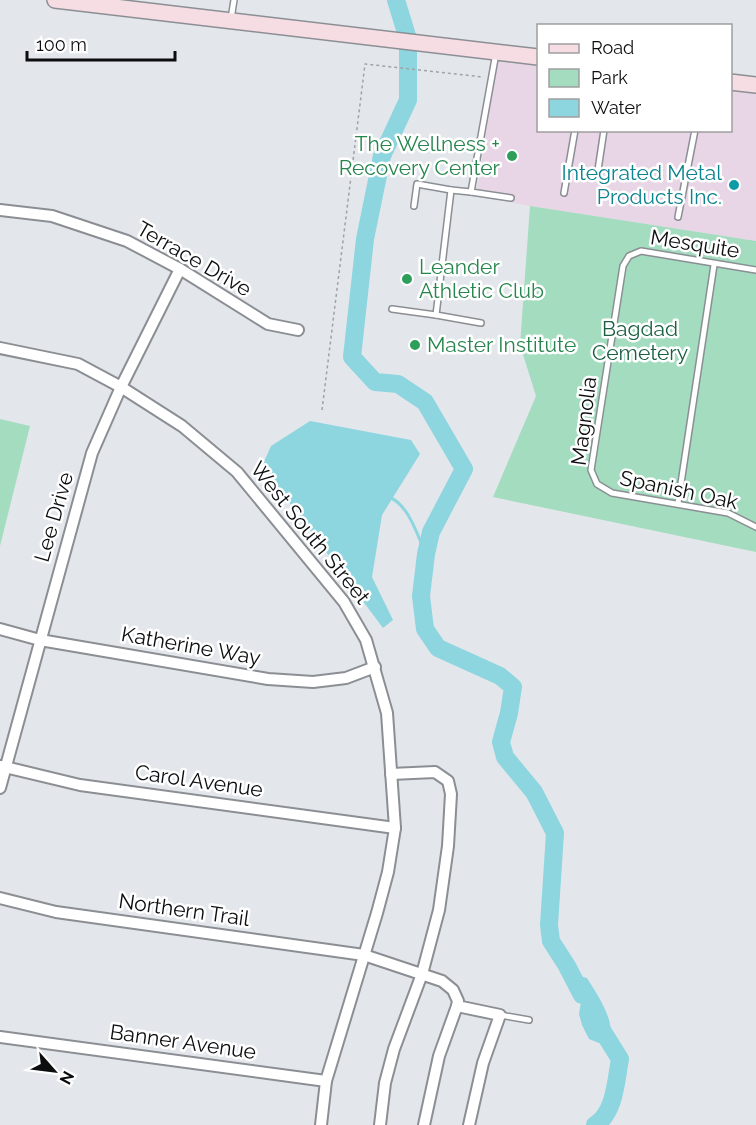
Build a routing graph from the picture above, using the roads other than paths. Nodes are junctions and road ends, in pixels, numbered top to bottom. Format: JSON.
{"nodes":[{"id":1,"x":55,"y":0,"type":"edge"},
{"id":2,"x":234,"y":0,"type":"edge"},
{"id":3,"x":76,"y":1,"type":"edge"},
{"id":4,"x":231,"y":19,"type":"junction"},
{"id":5,"x":497,"y":51,"type":"junction"},
{"id":6,"x":537,"y":57,"type":"edge"},
{"id":7,"x":732,"y":82,"type":"edge"},
{"id":8,"x":756,"y":85,"type":"edge"},
{"id":9,"x":574,"y":132,"type":"edge"},
{"id":10,"x":604,"y":132,"type":"edge"},
{"id":11,"x":694,"y":132,"type":"edge"},
{"id":12,"x":598,"y":170,"type":"dead end"},
{"id":13,"x":451,"y":190,"type":"junction"},
{"id":14,"x":471,"y":192,"type":"junction"},
{"id":15,"x":564,"y":193,"type":"dead end"},
{"id":16,"x":511,"y":198,"type":"dead end"},
{"id":17,"x":414,"y":206,"type":"dead end"},
{"id":18,"x":0,"y":210,"type":"edge"},
{"id":19,"x":678,"y":217,"type":"dead end"},
{"id":20,"x":629,"y":256,"type":"joint"},
{"id":21,"x":714,"y":265,"type":"junction"},
{"id":22,"x":180,"y":269,"type":"junction"},
{"id":23,"x":756,"y":270,"type":"edge"},
{"id":24,"x":392,"y":309,"type":"dead end"},
{"id":25,"x":436,"y":315,"type":"junction"},
{"id":26,"x":481,"y":323,"type":"dead end"},
{"id":27,"x":298,"y":330,"type":"dead end"},
{"id":28,"x":0,"y":348,"type":"edge"},
{"id":29,"x":121,"y":387,"type":"junction"},
{"id":30,"x":597,"y":484,"type":"joint"},
{"id":31,"x":678,"y":503,"type":"junction"},
{"id":32,"x":756,"y":527,"type":"edge"},
{"id":33,"x":0,"y":629,"type":"edge"},
{"id":34,"x":40,"y":640,"type":"junction"},
{"id":35,"x":375,"y":667,"type":"junction"},
{"id":36,"x":3,"y":767,"type":"edge"},
{"id":37,"x":392,"y":774,"type":"junction"},
{"id":38,"x":0,"y":788,"type":"edge"},
{"id":39,"x":395,"y":828,"type":"junction"},
{"id":40,"x":0,"y":898,"type":"edge"},
{"id":41,"x":364,"y":954,"type":"junction"},
{"id":42,"x":422,"y":974,"type":"junction"},
{"id":43,"x":457,"y":1006,"type":"junction"},
{"id":44,"x":500,"y":1015,"type":"junction"},
{"id":45,"x":529,"y":1020,"type":"dead end"},
{"id":46,"x":0,"y":1037,"type":"edge"},
{"id":47,"x":326,"y":1080,"type":"junction"},
{"id":48,"x":321,"y":1125,"type":"edge"},
{"id":49,"x":380,"y":1125,"type":"edge"},
{"id":50,"x":424,"y":1125,"type":"edge"},
{"id":51,"x":469,"y":1125,"type":"edge"}],
"edges":[{"from":1,"to":3,"type":"main road"},
{"from":2,"to":4,"type":"lane"},
{"from":3,"to":4,"type":"main road"},
{"from":4,"to":5,"type":"main road"},
{"from":5,"to":6,"type":"main road"},
{"from":5,"to":14,"type":"lane"},
{"from":7,"to":8,"type":"main road"},
{"from":9,"to":15,"type":"lane"},
{"from":10,"to":12,"type":"lane"},
{"from":11,"to":19,"type":"lane"},
{"from":13,"to":14,"type":"lane"},
{"from":13,"to":17,"type":"lane"},
{"from":13,"to":25,"type":"lane"},
{"from":14,"to":16,"type":"lane"},
{"from":18,"to":22,"type":"street","name":"Terrace Drive"},
{"from":20,"to":21,"type":"lane","name":"Mesquite"},
{"from":20,"to":30,"type":"lane","name":"Magnolia"},
{"from":21,"to":23,"type":"lane","name":"Mesquite"},
{"from":21,"to":31,"type":"lane"},
{"from":22,"to":27,"type":"street","name":"Terrace Drive"},
{"from":22,"to":29,"type":"street","name":"Lee Drive"},
{"from":24,"to":25,"type":"lane"},
{"from":25,"to":26,"type":"lane"},
{"from":28,"to":29,"type":"street","name":"West South Street"},
{"from":29,"to":34,"type":"street","name":"Lee Drive"},
{"from":29,"to":35,"type":"street","name":"West South Street"},
{"from":30,"to":31,"type":"lane","name":"Spanish Oak"},
{"from":31,"to":32,"type":"lane","name":"Spanish Oak"},
{"from":33,"to":34,"type":"street","name":"Katherine Way"},
{"from":34,"to":35,"type":"street","name":"Katherine Way"},
{"from":34,"to":36,"type":"street","name":"Lee Drive"},
{"from":35,"to":37,"type":"street","name":"West South Street"},
{"from":36,"to":38,"type":"street","name":"Lee Drive"},
{"from":36,"to":39,"type":"street","name":"Carol Avenue"},
{"from":37,"to":39,"type":"street","name":"West South Street"},
{"from":37,"to":42,"type":"street"},
{"from":39,"to":41,"type":"street","name":"West South Street"},
{"from":40,"to":41,"type":"street","name":"Northern Trail"},
{"from":41,"to":42,"type":"street","name":"Northern Trail"},
{"from":41,"to":47,"type":"street","name":"West South Street"},
{"from":42,"to":43,"type":"street","name":"Northern Trail"},
{"from":42,"to":49,"type":"street"},
{"from":43,"to":44,"type":"street"},
{"from":43,"to":50,"type":"street"},
{"from":44,"to":45,"type":"lane"},
{"from":44,"to":51,"type":"street"},
{"from":46,"to":47,"type":"street","name":"Banner Avenue"},
{"from":47,"to":48,"type":"street","name":"West South Street"}]}
